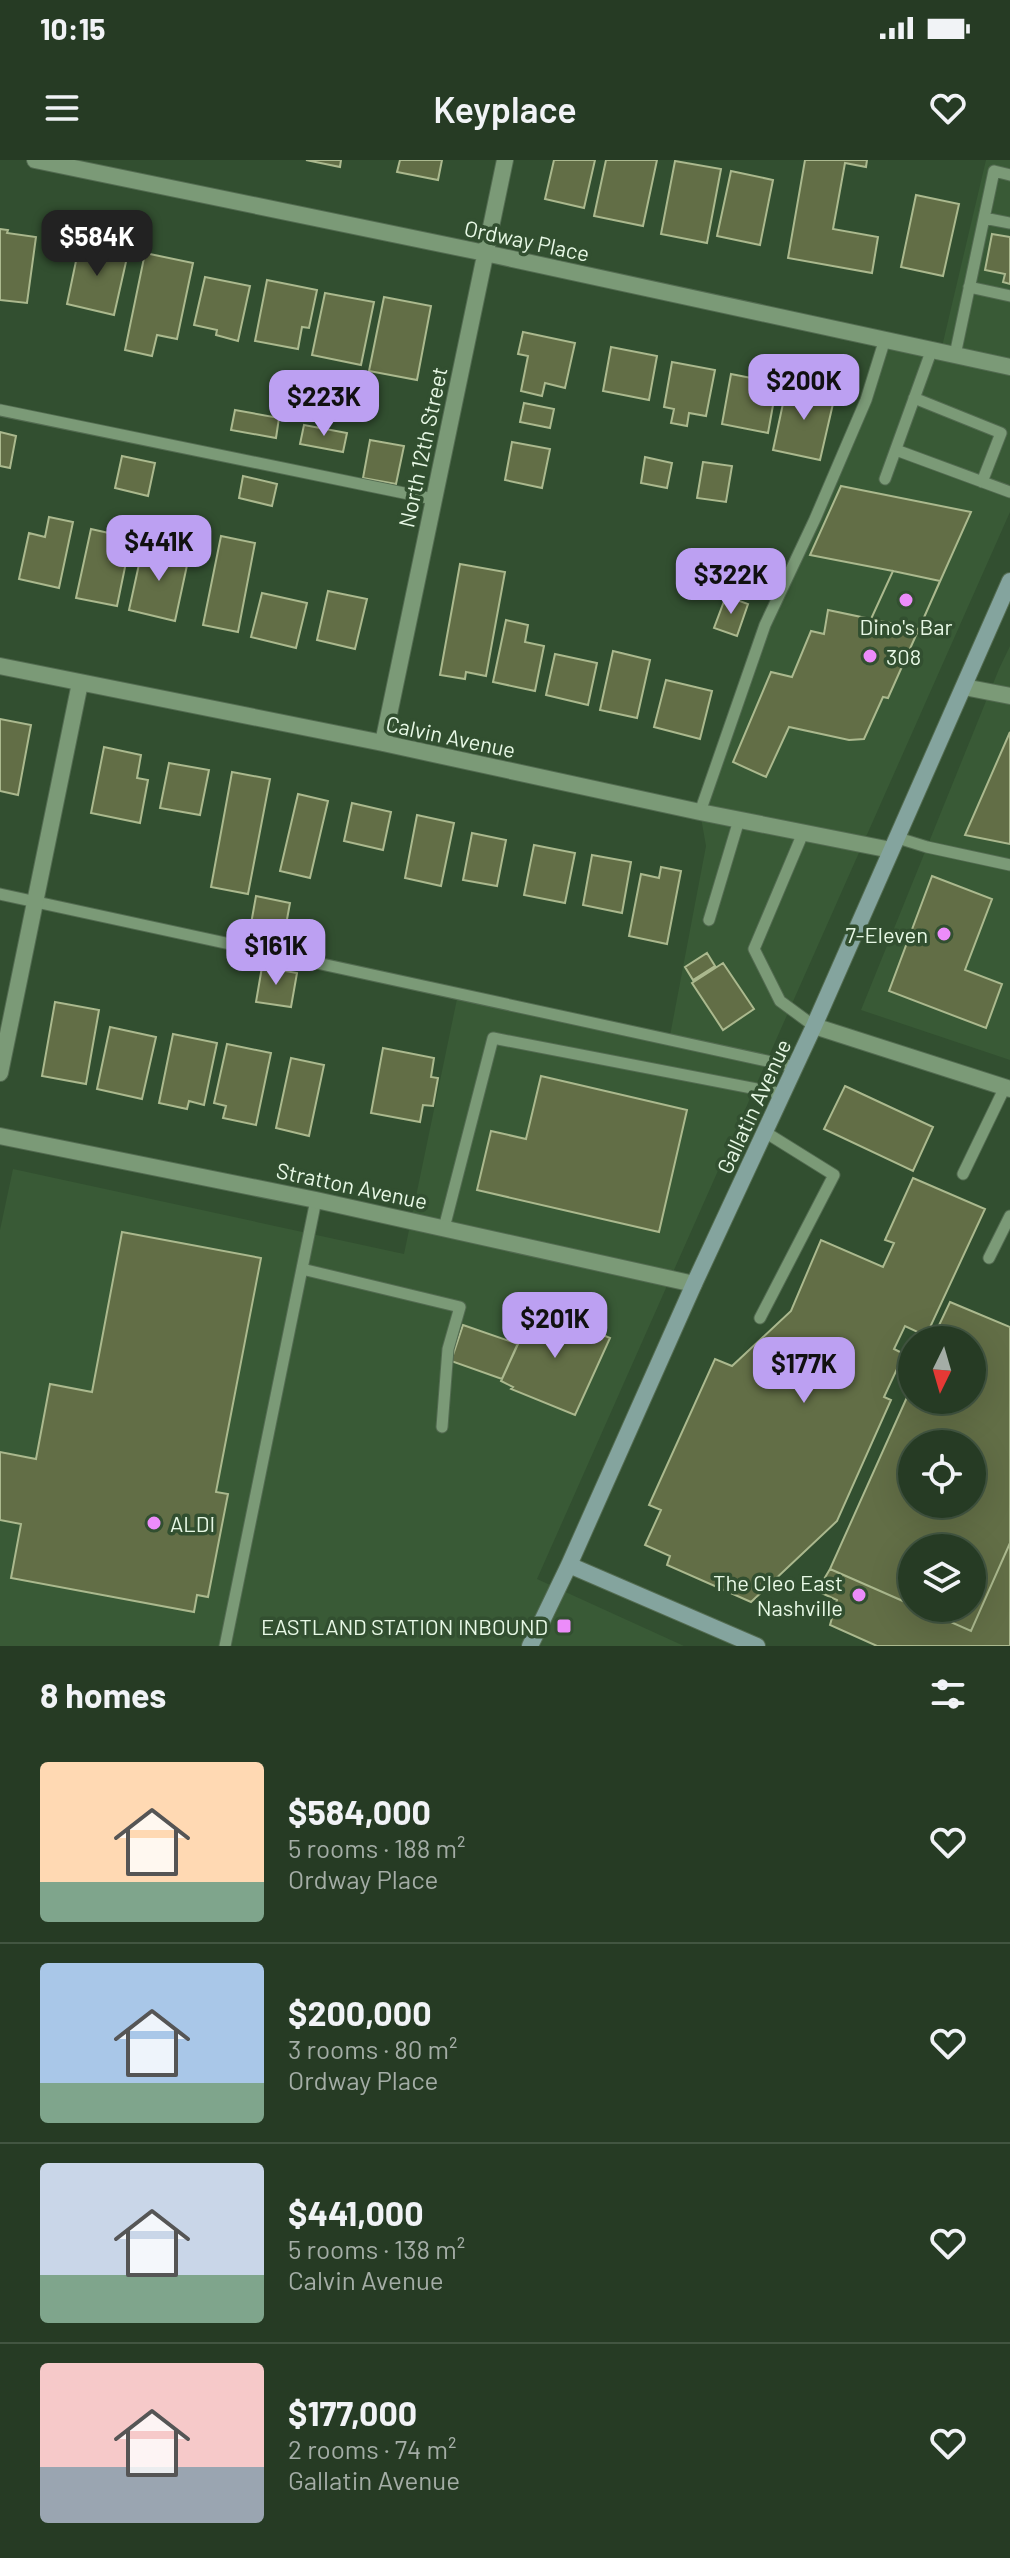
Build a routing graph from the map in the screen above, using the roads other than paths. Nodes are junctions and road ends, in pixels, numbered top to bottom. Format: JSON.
{"nodes":[{"id":1,"x":35,"y":160,"type":"edge"},
{"id":2,"x":505,"y":160,"type":"edge"},
{"id":3,"x":1010,"y":175,"type":"edge"},
{"id":4,"x":984,"y":218,"type":"junction"},
{"id":5,"x":1010,"y":223,"type":"edge"},
{"id":6,"x":485,"y":253,"type":"junction"},
{"id":7,"x":969,"y":287,"type":"junction"},
{"id":8,"x":1010,"y":296,"type":"edge"},
{"id":9,"x":885,"y":339,"type":"junction"},
{"id":10,"x":932,"y":349,"type":"junction"},
{"id":11,"x":955,"y":355,"type":"junction"},
{"id":12,"x":1010,"y":367,"type":"edge"},
{"id":13,"x":914,"y":398,"type":"junction"},
{"id":14,"x":0,"y":410,"type":"edge"},
{"id":15,"x":896,"y":450,"type":"junction"},
{"id":16,"x":885,"y":479,"type":"dead end"},
{"id":17,"x":982,"y":482,"type":"junction"},
{"id":18,"x":1010,"y":492,"type":"edge"},
{"id":19,"x":433,"y":499,"type":"junction"},
{"id":20,"x":1010,"y":581,"type":"edge"},
{"id":21,"x":0,"y":666,"type":"edge"},
{"id":22,"x":80,"y":683,"type":"junction"},
{"id":23,"x":964,"y":687,"type":"junction"},
{"id":24,"x":1010,"y":696,"type":"edge"},
{"id":25,"x":383,"y":743,"type":"junction"},
{"id":26,"x":700,"y":812,"type":"junction"},
{"id":27,"x":739,"y":820,"type":"junction"},
{"id":28,"x":803,"y":833,"type":"junction"},
{"id":29,"x":895,"y":844,"type":"junction"},
{"id":30,"x":1010,"y":865,"type":"edge"},
{"id":31,"x":0,"y":894,"type":"edge"},
{"id":32,"x":35,"y":901,"type":"junction"},
{"id":33,"x":709,"y":920,"type":"dead end"},
{"id":34,"x":814,"y":1026,"type":"junction"},
{"id":35,"x":795,"y":1067,"type":"junction"},
{"id":36,"x":0,"y":1073,"type":"edge"},
{"id":37,"x":1008,"y":1088,"type":"edge"},
{"id":38,"x":783,"y":1094,"type":"junction"},
{"id":39,"x":765,"y":1132,"type":"junction"},
{"id":40,"x":0,"y":1136,"type":"edge"},
{"id":41,"x":963,"y":1174,"type":"dead end"},
{"id":42,"x":316,"y":1200,"type":"junction"},
{"id":43,"x":1010,"y":1216,"type":"edge"},
{"id":44,"x":444,"y":1228,"type":"junction"},
{"id":45,"x":989,"y":1258,"type":"dead end"},
{"id":46,"x":302,"y":1269,"type":"junction"},
{"id":47,"x":694,"y":1284,"type":"junction"},
{"id":48,"x":760,"y":1318,"type":"dead end"},
{"id":49,"x":442,"y":1427,"type":"dead end"},
{"id":50,"x":569,"y":1565,"type":"junction"},
{"id":51,"x":725,"y":1639,"type":"edge"},
{"id":52,"x":225,"y":1646,"type":"edge"},
{"id":53,"x":530,"y":1646,"type":"edge"},
{"id":54,"x":757,"y":1646,"type":"edge"}],
"edges":[{"from":1,"to":6,"type":"street","name":"Ordway Place"},
{"from":2,"to":6,"type":"street","name":"North 12th Street"},
{"from":3,"to":4,"type":"lane"},
{"from":4,"to":5,"type":"lane"},
{"from":4,"to":7,"type":"lane"},
{"from":6,"to":9,"type":"street","name":"Ordway Place"},
{"from":6,"to":19,"type":"street","name":"North 12th Street"},
{"from":7,"to":8,"type":"lane"},
{"from":7,"to":11,"type":"lane"},
{"from":9,"to":10,"type":"street","name":"Ordway Place"},
{"from":9,"to":26,"type":"lane"},
{"from":10,"to":11,"type":"street","name":"Ordway Place"},
{"from":10,"to":13,"type":"lane"},
{"from":11,"to":12,"type":"street","name":"Ordway Place"},
{"from":13,"to":15,"type":"lane"},
{"from":13,"to":17,"type":"lane"},
{"from":14,"to":19,"type":"lane"},
{"from":15,"to":16,"type":"lane"},
{"from":15,"to":17,"type":"lane"},
{"from":17,"to":18,"type":"lane"},
{"from":19,"to":25,"type":"street","name":"North 12th Street"},
{"from":20,"to":23,"type":"main road","name":"Gallatin Avenue"},
{"from":21,"to":22,"type":"street","name":"Calvin Avenue"},
{"from":22,"to":25,"type":"street","name":"Calvin Avenue"},
{"from":22,"to":32,"type":"street"},
{"from":23,"to":24,"type":"street"},
{"from":23,"to":29,"type":"main road","name":"Gallatin Avenue"},
{"from":25,"to":26,"type":"street","name":"Calvin Avenue"},
{"from":26,"to":27,"type":"street","name":"Calvin Avenue"},
{"from":27,"to":28,"type":"street","name":"Calvin Avenue"},
{"from":27,"to":33,"type":"lane"},
{"from":28,"to":29,"type":"street","name":"Calvin Avenue"},
{"from":28,"to":34,"type":"lane"},
{"from":29,"to":30,"type":"lane"},
{"from":29,"to":34,"type":"main road","name":"Gallatin Avenue"},
{"from":31,"to":32,"type":"lane"},
{"from":32,"to":35,"type":"lane"},
{"from":32,"to":36,"type":"street"},
{"from":34,"to":35,"type":"main road","name":"Gallatin Avenue"},
{"from":34,"to":37,"type":"street"},
{"from":35,"to":38,"type":"main road","name":"Gallatin Avenue"},
{"from":37,"to":41,"type":"lane"},
{"from":38,"to":39,"type":"main road","name":"Gallatin Avenue"},
{"from":38,"to":44,"type":"lane"},
{"from":39,"to":47,"type":"main road","name":"Gallatin Avenue"},
{"from":39,"to":48,"type":"lane"},
{"from":40,"to":42,"type":"street","name":"Stratton Avenue"},
{"from":42,"to":44,"type":"street","name":"Stratton Avenue"},
{"from":42,"to":46,"type":"lane"},
{"from":43,"to":45,"type":"lane"},
{"from":44,"to":47,"type":"street","name":"Stratton Avenue"},
{"from":46,"to":49,"type":"lane"},
{"from":46,"to":52,"type":"lane"},
{"from":47,"to":50,"type":"main road","name":"Gallatin Avenue"},
{"from":50,"to":51,"type":"main road"},
{"from":50,"to":53,"type":"main road","name":"Gallatin Avenue"},
{"from":51,"to":54,"type":"main road"}]}
